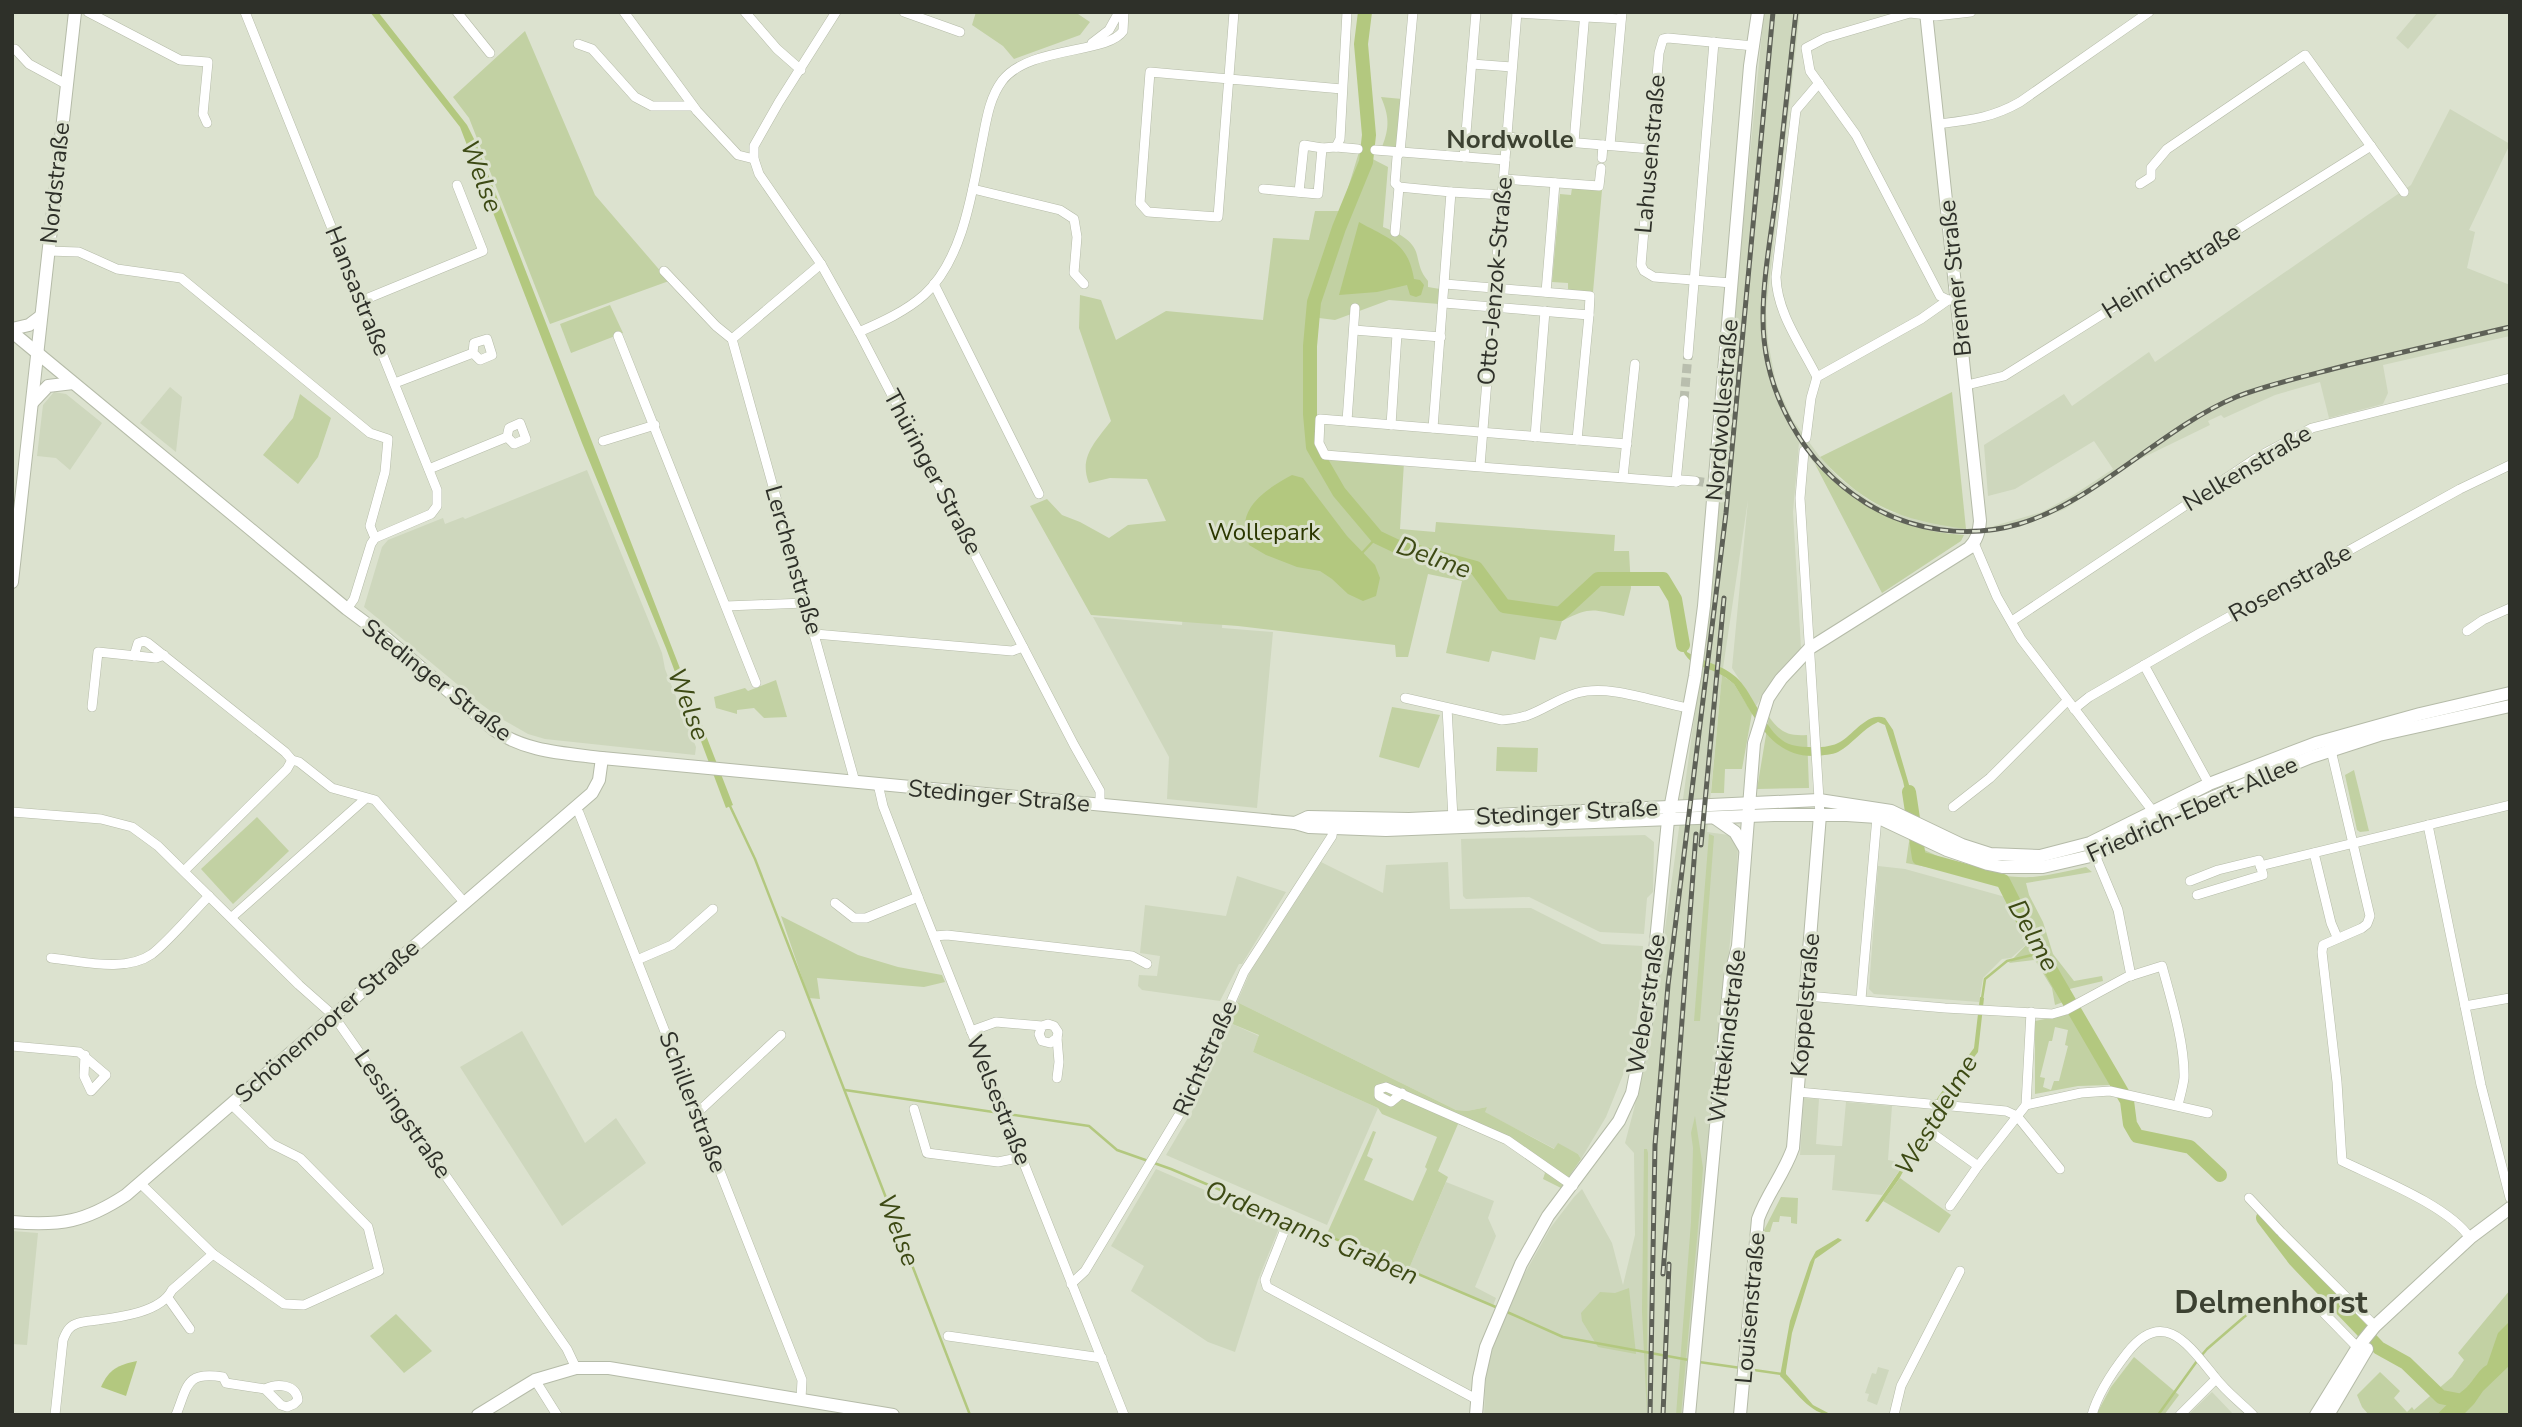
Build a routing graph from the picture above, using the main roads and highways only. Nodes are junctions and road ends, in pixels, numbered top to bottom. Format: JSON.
{"nodes":[{"id":1,"x":75,"y":12,"type":"edge"},
{"id":2,"x":1758,"y":12,"type":"edge"},
{"id":3,"x":1926,"y":14,"type":"edge"},
{"id":4,"x":41,"y":316,"type":"junction"},
{"id":5,"x":12,"y":331,"type":"edge"},
{"id":6,"x":38,"y":354,"type":"junction"},
{"id":7,"x":73,"y":383,"type":"junction"},
{"id":8,"x":32,"y":403,"type":"junction"},
{"id":9,"x":1971,"y":546,"type":"joint"},
{"id":10,"x":12,"y":582,"type":"edge"},
{"id":11,"x":2510,"y":693,"type":"edge"},
{"id":12,"x":2510,"y":706,"type":"edge"},
{"id":13,"x":602,"y":758,"type":"junction"},
{"id":14,"x":1749,"y":802,"type":"junction"},
{"id":15,"x":1671,"y":806,"type":"junction"},
{"id":16,"x":1820,"y":815,"type":"junction"},
{"id":17,"x":2156,"y":816,"type":"junction"},
{"id":18,"x":1748,"y":817,"type":"junction"},
{"id":19,"x":1714,"y":818,"type":"junction"},
{"id":20,"x":1668,"y":820,"type":"junction"},
{"id":21,"x":1333,"y":823,"type":"junction"},
{"id":22,"x":1913,"y":827,"type":"junction"},
{"id":23,"x":1746,"y":851,"type":"junction"},
{"id":24,"x":1765,"y":1203,"type":"joint"},
{"id":25,"x":2510,"y":1208,"type":"edge"},
{"id":26,"x":12,"y":1222,"type":"edge"},
{"id":27,"x":2368,"y":1340,"type":"junction"},
{"id":28,"x":478,"y":1415,"type":"edge"},
{"id":29,"x":894,"y":1415,"type":"edge"},
{"id":30,"x":1476,"y":1415,"type":"edge"},
{"id":31,"x":1689,"y":1415,"type":"edge"},
{"id":32,"x":1740,"y":1415,"type":"edge"},
{"id":33,"x":2316,"y":1415,"type":"edge"},
{"id":34,"x":2328,"y":1415,"type":"edge"}],
"edges":[{"from":1,"to":4,"type":"main road","name":"Nordstraße"},
{"from":2,"to":15,"type":"main road","name":"Nordwollestraße"},
{"from":3,"to":9,"type":"main road","name":"Bremer Straße"},
{"from":4,"to":5,"type":"main road"},
{"from":4,"to":6,"type":"main road","name":"Nordstraße"},
{"from":5,"to":6,"type":"main road","name":"Stedinger Straße"},
{"from":6,"to":7,"type":"main road","name":"Stedinger Straße"},
{"from":6,"to":8,"type":"main road","name":"Nordstraße"},
{"from":7,"to":8,"type":"main road"},
{"from":7,"to":13,"type":"main road","name":"Stedinger Straße"},
{"from":8,"to":10,"type":"main road","name":"Nordstraße"},
{"from":9,"to":14,"type":"main road","name":"Wittekindstraße"},
{"from":11,"to":17,"type":"main road","name":"Friedrich-Ebert-Allee"},
{"from":12,"to":17,"type":"main road","name":"Friedrich-Ebert-Allee"},
{"from":13,"to":21,"type":"main road","name":"Stedinger Straße"},
{"from":13,"to":26,"type":"main road","name":"Schönemoorer Straße"},
{"from":14,"to":15,"type":"main road","name":"Friedrich-Ebert-Allee"},
{"from":14,"to":18,"type":"main road","name":"Wittekindstraße"},
{"from":14,"to":22,"type":"main road","name":"Friedrich-Ebert-Allee"},
{"from":15,"to":20,"type":"main road","name":"Weberstraße"},
{"from":15,"to":21,"type":"main road","name":"Stedinger Straße"},
{"from":16,"to":18,"type":"main road","name":"Friedrich-Ebert-Allee"},
{"from":16,"to":22,"type":"main road","name":"Friedrich-Ebert-Allee"},
{"from":16,"to":24,"type":"main road","name":"Koppelstraße"},
{"from":17,"to":22,"type":"main road","name":"Friedrich-Ebert-Allee"},
{"from":18,"to":19,"type":"main road","name":"Friedrich-Ebert-Allee"},
{"from":18,"to":23,"type":"main road","name":"Wittekindstraße"},
{"from":19,"to":20,"type":"main road","name":"Friedrich-Ebert-Allee"},
{"from":19,"to":23,"type":"main road"},
{"from":20,"to":21,"type":"main road","name":"Stedinger Straße"},
{"from":20,"to":30,"type":"main road","name":"Weberstraße"},
{"from":23,"to":31,"type":"main road","name":"Wittekindstraße"},
{"from":24,"to":32,"type":"main road","name":"Louisenstraße"},
{"from":25,"to":27,"type":"main road"},
{"from":27,"to":33,"type":"main road"},
{"from":27,"to":34,"type":"main road"},
{"from":28,"to":29,"type":"main road"}]}
